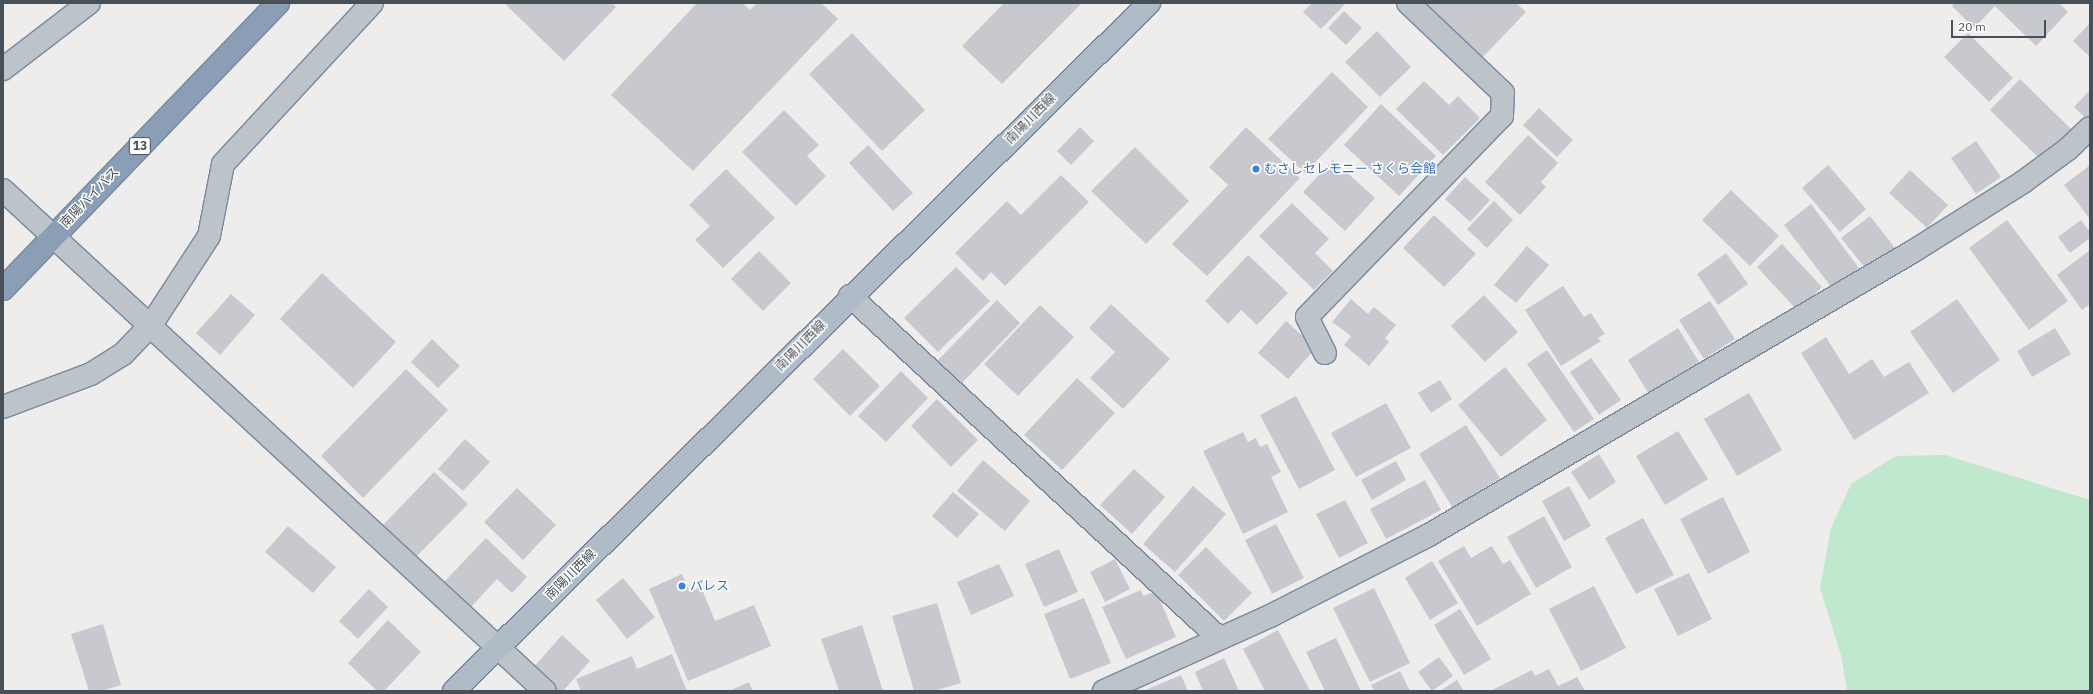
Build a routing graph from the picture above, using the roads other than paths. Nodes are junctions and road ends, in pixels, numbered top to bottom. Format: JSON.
{"nodes":[{"id":1,"x":89,"y":3,"type":"edge"},
{"id":2,"x":278,"y":3,"type":"edge"},
{"id":3,"x":372,"y":3,"type":"edge"},
{"id":4,"x":1149,"y":3,"type":"edge"},
{"id":5,"x":1408,"y":3,"type":"edge"},
{"id":6,"x":3,"y":69,"type":"edge"},
{"id":7,"x":2090,"y":128,"type":"edge"},
{"id":8,"x":3,"y":190,"type":"edge"},
{"id":9,"x":54,"y":235,"type":"junction"},
{"id":10,"x":3,"y":289,"type":"edge"},
{"id":11,"x":850,"y":296,"type":"junction"},
{"id":12,"x":151,"y":325,"type":"junction"},
{"id":13,"x":1325,"y":353,"type":"dead end"},
{"id":14,"x":3,"y":407,"type":"edge"},
{"id":15,"x":1219,"y":638,"type":"junction"},
{"id":16,"x":498,"y":646,"type":"junction"},
{"id":17,"x":454,"y":691,"type":"edge"},
{"id":18,"x":545,"y":691,"type":"edge"},
{"id":19,"x":1104,"y":691,"type":"edge"}],
"edges":[{"from":1,"to":6,"type":"lane"},
{"from":2,"to":9,"type":"highway","name":"南陽バイパス","number":"13"},
{"from":3,"to":12,"type":"lane"},
{"from":4,"to":11,"type":"main road","name":"南陽川西線"},
{"from":5,"to":13,"type":"lane"},
{"from":7,"to":15,"type":"lane"},
{"from":8,"to":9,"type":"lane"},
{"from":9,"to":10,"type":"highway","name":"南陽バイパス","number":"13"},
{"from":9,"to":12,"type":"lane"},
{"from":11,"to":15,"type":"lane"},
{"from":11,"to":16,"type":"main road","name":"南陽川西線"},
{"from":12,"to":14,"type":"lane"},
{"from":12,"to":16,"type":"lane"},
{"from":15,"to":19,"type":"lane"},
{"from":16,"to":17,"type":"main road","name":"南陽川西線"},
{"from":16,"to":18,"type":"lane"}]}
